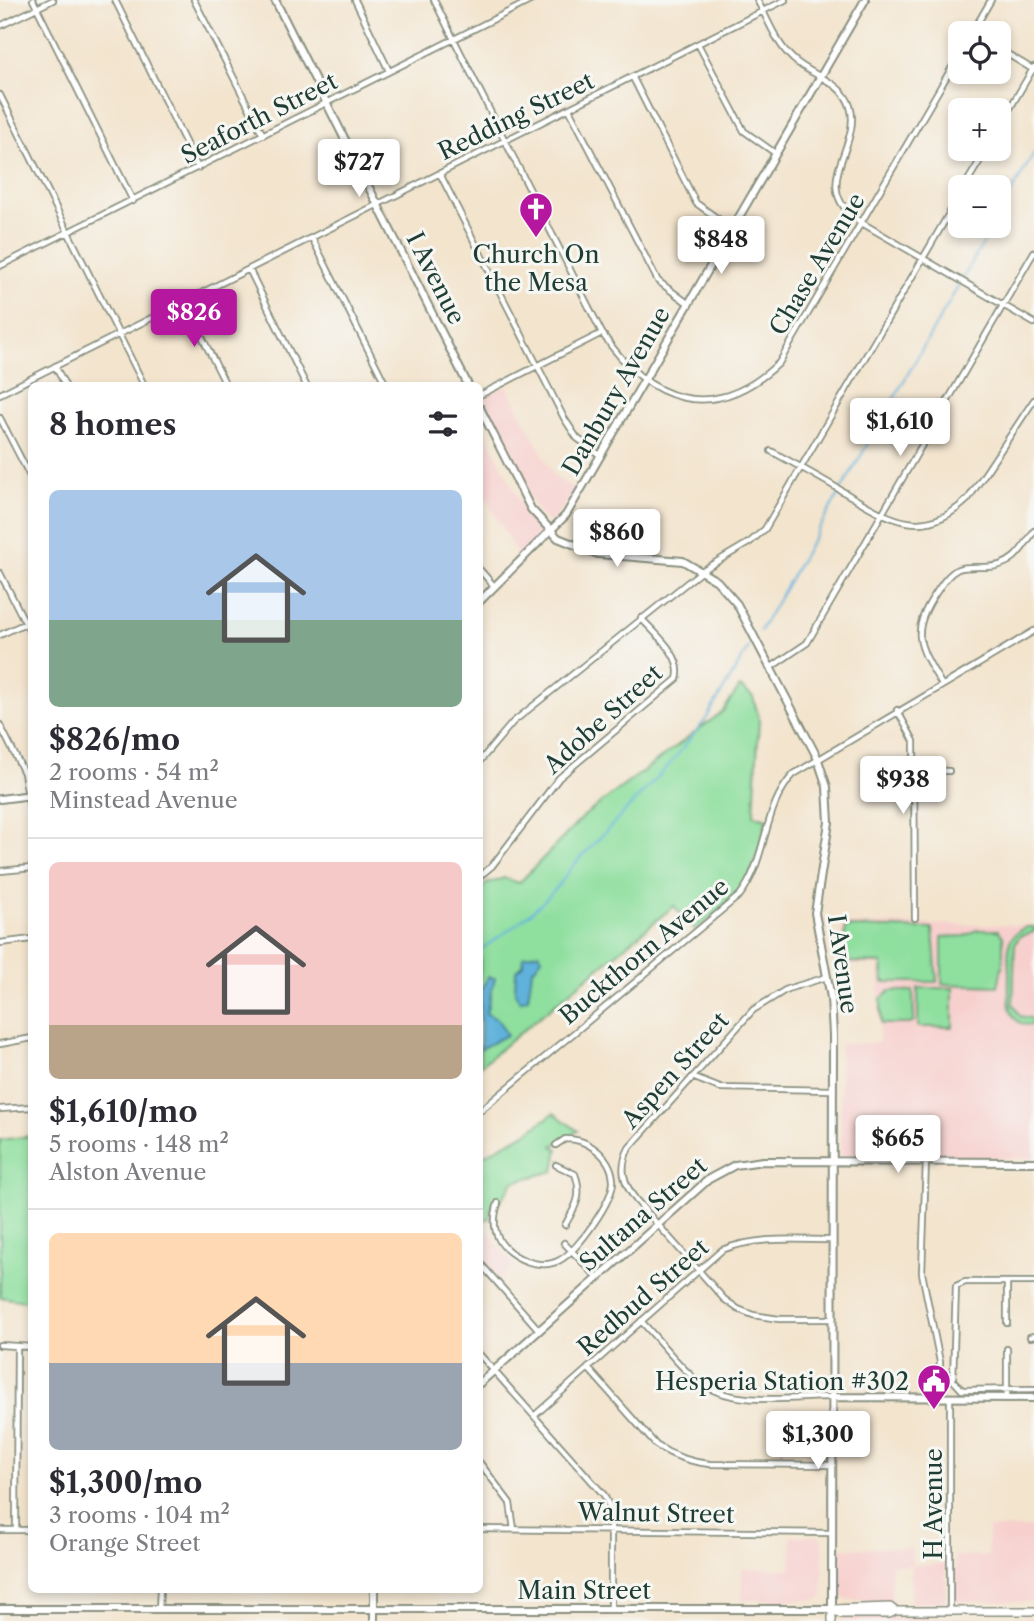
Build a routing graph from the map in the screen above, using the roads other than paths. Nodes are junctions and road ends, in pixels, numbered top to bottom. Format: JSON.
{"nodes":[{"id":1,"x":33,"y":0,"type":"edge"},
{"id":2,"x":53,"y":0,"type":"edge"},
{"id":3,"x":115,"y":0,"type":"edge"},
{"id":4,"x":194,"y":0,"type":"edge"},
{"id":5,"x":275,"y":0,"type":"edge"},
{"id":6,"x":355,"y":0,"type":"edge"},
{"id":7,"x":434,"y":0,"type":"edge"},
{"id":8,"x":514,"y":0,"type":"edge"},
{"id":9,"x":532,"y":0,"type":"edge"},
{"id":10,"x":757,"y":0,"type":"edge"},
{"id":11,"x":785,"y":0,"type":"edge"},
{"id":12,"x":991,"y":0,"type":"edge"},
{"id":13,"x":864,"y":1,"type":"edge"},
{"id":14,"x":517,"y":7,"type":"junction"},
{"id":15,"x":37,"y":8,"type":"junction"},
{"id":16,"x":763,"y":11,"type":"junction"},
{"id":17,"x":979,"y":21,"type":"edge"},
{"id":18,"x":0,"y":26,"type":"edge"},
{"id":19,"x":454,"y":38,"type":"junction"},
{"id":20,"x":698,"y":44,"type":"junction"},
{"id":21,"x":1011,"y":56,"type":"edge"},
{"id":22,"x":1034,"y":69,"type":"edge"},
{"id":23,"x":389,"y":71,"type":"junction"},
{"id":24,"x":948,"y":74,"type":"edge"},
{"id":25,"x":633,"y":78,"type":"junction"},
{"id":26,"x":821,"y":78,"type":"junction"},
{"id":27,"x":0,"y":94,"type":"edge"},
{"id":28,"x":327,"y":104,"type":"junction"},
{"id":29,"x":1011,"y":107,"type":"edge"},
{"id":30,"x":569,"y":109,"type":"junction"},
{"id":31,"x":263,"y":135,"type":"junction"},
{"id":32,"x":505,"y":140,"type":"junction"},
{"id":33,"x":775,"y":153,"type":"junction"},
{"id":34,"x":198,"y":168,"type":"junction"},
{"id":35,"x":440,"y":174,"type":"junction"},
{"id":36,"x":133,"y":201,"type":"junction"},
{"id":37,"x":377,"y":205,"type":"junction"},
{"id":38,"x":948,"y":215,"type":"edge"},
{"id":39,"x":862,"y":223,"type":"junction"},
{"id":40,"x":732,"y":229,"type":"junction"},
{"id":41,"x":69,"y":232,"type":"junction"},
{"id":42,"x":312,"y":238,"type":"junction"},
{"id":43,"x":1034,"y":252,"type":"edge"},
{"id":44,"x":924,"y":257,"type":"junction"},
{"id":45,"x":0,"y":258,"type":"edge"},
{"id":46,"x":2,"y":265,"type":"edge"},
{"id":47,"x":249,"y":269,"type":"junction"},
{"id":48,"x":184,"y":301,"type":"junction"},
{"id":49,"x":690,"y":304,"type":"junction"},
{"id":50,"x":1004,"y":304,"type":"junction"},
{"id":51,"x":1034,"y":323,"type":"edge"},
{"id":52,"x":118,"y":333,"type":"junction"},
{"id":53,"x":602,"y":333,"type":"junction"},
{"id":54,"x":55,"y":366,"type":"junction"},
{"id":55,"x":538,"y":366,"type":"junction"},
{"id":56,"x":646,"y":378,"type":"junction"},
{"id":57,"x":63,"y":382,"type":"edge"},
{"id":58,"x":142,"y":382,"type":"edge"},
{"id":59,"x":224,"y":382,"type":"edge"},
{"id":60,"x":305,"y":382,"type":"edge"},
{"id":61,"x":384,"y":382,"type":"edge"},
{"id":62,"x":466,"y":382,"type":"edge"},
{"id":63,"x":0,"y":394,"type":"edge"},
{"id":64,"x":483,"y":394,"type":"edge"},
{"id":65,"x":1034,"y":400,"type":"edge"},
{"id":66,"x":483,"y":414,"type":"edge"},
{"id":67,"x":0,"y":418,"type":"edge"},
{"id":68,"x":771,"y":451,"type":"dead end"},
{"id":69,"x":601,"y":456,"type":"junction"},
{"id":70,"x":802,"y":467,"type":"junction"},
{"id":71,"x":28,"y":472,"type":"edge"},
{"id":72,"x":881,"y":515,"type":"junction"},
{"id":73,"x":1034,"y":531,"type":"edge"},
{"id":74,"x":550,"y":532,"type":"junction"},
{"id":75,"x":703,"y":570,"type":"junction"},
{"id":76,"x":0,"y":573,"type":"edge"},
{"id":77,"x":483,"y":573,"type":"edge"},
{"id":78,"x":494,"y":586,"type":"junction"},
{"id":79,"x":483,"y":598,"type":"edge"},
{"id":80,"x":641,"y":618,"type":"junction"},
{"id":81,"x":28,"y":622,"type":"edge"},
{"id":82,"x":25,"y":623,"type":"junction"},
{"id":83,"x":28,"y":629,"type":"edge"},
{"id":84,"x":1034,"y":631,"type":"edge"},
{"id":85,"x":0,"y":635,"type":"edge"},
{"id":86,"x":771,"y":668,"type":"junction"},
{"id":87,"x":942,"y":685,"type":"junction"},
{"id":88,"x":897,"y":710,"type":"junction"},
{"id":89,"x":0,"y":725,"type":"edge"},
{"id":90,"x":483,"y":757,"type":"edge"},
{"id":91,"x":817,"y":757,"type":"junction"},
{"id":92,"x":916,"y":770,"type":"junction"},
{"id":93,"x":949,"y":771,"type":"dead end"},
{"id":94,"x":28,"y":788,"type":"edge"},
{"id":95,"x":28,"y":795,"type":"edge"},
{"id":96,"x":0,"y":799,"type":"edge"},
{"id":97,"x":28,"y":868,"type":"edge"},
{"id":98,"x":0,"y":872,"type":"edge"},
{"id":99,"x":483,"y":874,"type":"edge"},
{"id":100,"x":915,"y":918,"type":"dead end"},
{"id":101,"x":28,"y":940,"type":"edge"},
{"id":102,"x":0,"y":943,"type":"edge"},
{"id":103,"x":827,"y":977,"type":"junction"},
{"id":104,"x":28,"y":1039,"type":"edge"},
{"id":105,"x":0,"y":1044,"type":"edge"},
{"id":106,"x":692,"y":1077,"type":"junction"},
{"id":107,"x":833,"y":1090,"type":"junction"},
{"id":108,"x":28,"y":1107,"type":"edge"},
{"id":109,"x":0,"y":1109,"type":"edge"},
{"id":110,"x":483,"y":1109,"type":"edge"},
{"id":111,"x":556,"y":1145,"type":"dead end"},
{"id":112,"x":833,"y":1161,"type":"junction"},
{"id":113,"x":926,"y":1161,"type":"junction"},
{"id":114,"x":1034,"y":1162,"type":"edge"},
{"id":115,"x":556,"y":1165,"type":"dead end"},
{"id":116,"x":498,"y":1203,"type":"dead end"},
{"id":117,"x":565,"y":1225,"type":"dead end"},
{"id":118,"x":657,"y":1225,"type":"junction"},
{"id":119,"x":833,"y":1240,"type":"junction"},
{"id":120,"x":564,"y":1243,"type":"dead end"},
{"id":121,"x":571,"y":1250,"type":"junction"},
{"id":122,"x":483,"y":1267,"type":"edge"},
{"id":123,"x":697,"y":1270,"type":"junction"},
{"id":124,"x":598,"y":1278,"type":"junction"},
{"id":125,"x":1007,"y":1282,"type":"junction"},
{"id":126,"x":1034,"y":1282,"type":"edge"},
{"id":127,"x":833,"y":1319,"type":"junction"},
{"id":128,"x":641,"y":1321,"type":"junction"},
{"id":129,"x":1007,"y":1323,"type":"dead end"},
{"id":130,"x":539,"y":1330,"type":"junction"},
{"id":131,"x":0,"y":1345,"type":"edge"},
{"id":132,"x":17,"y":1346,"type":"junction"},
{"id":133,"x":28,"y":1347,"type":"edge"},
{"id":134,"x":1007,"y":1349,"type":"dead end"},
{"id":135,"x":483,"y":1358,"type":"edge"},
{"id":136,"x":588,"y":1368,"type":"junction"},
{"id":137,"x":494,"y":1371,"type":"junction"},
{"id":138,"x":483,"y":1380,"type":"edge"},
{"id":139,"x":1007,"y":1389,"type":"junction"},
{"id":140,"x":1034,"y":1390,"type":"edge"},
{"id":141,"x":833,"y":1397,"type":"junction"},
{"id":142,"x":937,"y":1398,"type":"junction"},
{"id":143,"x":950,"y":1398,"type":"junction"},
{"id":144,"x":1007,"y":1398,"type":"junction"},
{"id":145,"x":1034,"y":1398,"type":"edge"},
{"id":146,"x":534,"y":1416,"type":"junction"},
{"id":147,"x":832,"y":1465,"type":"junction"},
{"id":148,"x":483,"y":1467,"type":"edge"},
{"id":149,"x":483,"y":1529,"type":"edge"},
{"id":150,"x":514,"y":1529,"type":"junction"},
{"id":151,"x":611,"y":1529,"type":"junction"},
{"id":152,"x":0,"y":1530,"type":"edge"},
{"id":153,"x":16,"y":1530,"type":"junction"},
{"id":154,"x":28,"y":1530,"type":"edge"},
{"id":155,"x":831,"y":1533,"type":"junction"},
{"id":156,"x":160,"y":1593,"type":"edge"},
{"id":157,"x":374,"y":1593,"type":"edge"},
{"id":158,"x":0,"y":1609,"type":"edge"},
{"id":159,"x":159,"y":1609,"type":"junction"},
{"id":160,"x":611,"y":1609,"type":"junction"},
{"id":161,"x":832,"y":1609,"type":"junction"},
{"id":162,"x":374,"y":1610,"type":"junction"},
{"id":163,"x":950,"y":1611,"type":"junction"},
{"id":164,"x":1034,"y":1611,"type":"edge"},
{"id":165,"x":374,"y":1621,"type":"edge"},
{"id":166,"x":832,"y":1621,"type":"edge"}],
"edges":[{"from":1,"to":15,"type":"street"},
{"from":2,"to":15,"type":"street"},
{"from":3,"to":34,"type":"street"},
{"from":4,"to":31,"type":"street"},
{"from":5,"to":28,"type":"main road","name":"I Avenue"},
{"from":6,"to":23,"type":"street"},
{"from":7,"to":19,"type":"street","name":"Chase Avenue"},
{"from":8,"to":14,"type":"street"},
{"from":9,"to":14,"type":"street","name":"Seaforth Street"},
{"from":10,"to":16,"type":"street"},
{"from":11,"to":16,"type":"street","name":"Redding Street"},
{"from":12,"to":17,"type":"street"},
{"from":13,"to":26,"type":"main road","name":"Danbury Avenue"},
{"from":14,"to":19,"type":"street","name":"Seaforth Street"},
{"from":15,"to":18,"type":"street"},
{"from":15,"to":36,"type":"street"},
{"from":16,"to":20,"type":"street","name":"Redding Street"},
{"from":16,"to":26,"type":"street"},
{"from":19,"to":23,"type":"street","name":"Seaforth Street"},
{"from":19,"to":32,"type":"street","name":"Chase Avenue"},
{"from":20,"to":25,"type":"street","name":"Redding Street"},
{"from":20,"to":33,"type":"street"},
{"from":21,"to":22,"type":"street"},
{"from":22,"to":29,"type":"street"},
{"from":23,"to":28,"type":"street","name":"Seaforth Street"},
{"from":24,"to":39,"type":"street","name":"Chase Avenue"},
{"from":25,"to":30,"type":"street","name":"Redding Street"},
{"from":25,"to":40,"type":"street"},
{"from":26,"to":33,"type":"main road","name":"Danbury Avenue"},
{"from":26,"to":39,"type":"street"},
{"from":27,"to":41,"type":"street"},
{"from":28,"to":31,"type":"street","name":"Seaforth Street"},
{"from":28,"to":37,"type":"main road","name":"I Avenue"},
{"from":30,"to":32,"type":"street","name":"Redding Street"},
{"from":30,"to":49,"type":"street"},
{"from":31,"to":34,"type":"street","name":"Seaforth Street"},
{"from":32,"to":35,"type":"street","name":"Redding Street"},
{"from":32,"to":53,"type":"street","name":"Chase Avenue"},
{"from":33,"to":40,"type":"main road","name":"Danbury Avenue"},
{"from":34,"to":36,"type":"street","name":"Seaforth Street"},
{"from":35,"to":37,"type":"street","name":"Redding Street"},
{"from":35,"to":55,"type":"street"},
{"from":36,"to":41,"type":"street","name":"Seaforth Street"},
{"from":37,"to":42,"type":"street","name":"Redding Street"},
{"from":37,"to":62,"type":"main road","name":"I Avenue"},
{"from":38,"to":44,"type":"street"},
{"from":39,"to":44,"type":"street"},
{"from":39,"to":56,"type":"street","name":"Chase Avenue"},
{"from":40,"to":49,"type":"main road","name":"Danbury Avenue"},
{"from":41,"to":46,"type":"street","name":"Seaforth Street"},
{"from":41,"to":52,"type":"street"},
{"from":42,"to":47,"type":"street","name":"Redding Street"},
{"from":42,"to":61,"type":"street"},
{"from":43,"to":50,"type":"street"},
{"from":44,"to":50,"type":"street"},
{"from":44,"to":70,"type":"street"},
{"from":45,"to":46,"type":"street"},
{"from":47,"to":48,"type":"street","name":"Redding Street"},
{"from":47,"to":60,"type":"street"},
{"from":48,"to":52,"type":"street","name":"Redding Street"},
{"from":48,"to":59,"type":"street"},
{"from":49,"to":56,"type":"main road","name":"Danbury Avenue"},
{"from":50,"to":51,"type":"street"},
{"from":50,"to":72,"type":"street"},
{"from":52,"to":54,"type":"street","name":"Redding Street"},
{"from":52,"to":58,"type":"street"},
{"from":53,"to":55,"type":"street"},
{"from":53,"to":56,"type":"street","name":"Chase Avenue"},
{"from":54,"to":57,"type":"street"},
{"from":54,"to":63,"type":"street","name":"Redding Street"},
{"from":55,"to":64,"type":"street"},
{"from":55,"to":69,"type":"street"},
{"from":56,"to":69,"type":"main road","name":"Danbury Avenue"},
{"from":65,"to":72,"type":"street"},
{"from":66,"to":74,"type":"main road","name":"I Avenue"},
{"from":67,"to":71,"type":"street"},
{"from":68,"to":70,"type":"street"},
{"from":69,"to":74,"type":"main road","name":"Danbury Avenue"},
{"from":70,"to":72,"type":"street"},
{"from":70,"to":75,"type":"street"},
{"from":72,"to":86,"type":"street"},
{"from":73,"to":87,"type":"street"},
{"from":74,"to":75,"type":"main road","name":"I Avenue"},
{"from":74,"to":78,"type":"main road","name":"Danbury Avenue"},
{"from":75,"to":80,"type":"street"},
{"from":75,"to":86,"type":"main road","name":"I Avenue"},
{"from":76,"to":82,"type":"street"},
{"from":77,"to":78,"type":"street"},
{"from":78,"to":79,"type":"main road","name":"Danbury Avenue"},
{"from":80,"to":90,"type":"street"},
{"from":80,"to":99,"type":"street","name":"Adobe Street"},
{"from":81,"to":82,"type":"street"},
{"from":82,"to":83,"type":"street"},
{"from":82,"to":85,"type":"street"},
{"from":84,"to":87,"type":"street","name":"Buckthorn Avenue"},
{"from":86,"to":91,"type":"main road","name":"I Avenue"},
{"from":87,"to":88,"type":"street","name":"Buckthorn Avenue"},
{"from":88,"to":91,"type":"street","name":"Buckthorn Avenue"},
{"from":88,"to":92,"type":"street"},
{"from":89,"to":94,"type":"street"},
{"from":91,"to":103,"type":"main road","name":"I Avenue"},
{"from":91,"to":110,"type":"street","name":"Buckthorn Avenue"},
{"from":92,"to":93,"type":"street"},
{"from":92,"to":100,"type":"street"},
{"from":95,"to":96,"type":"main road"},
{"from":97,"to":98,"type":"street"},
{"from":101,"to":102,"type":"street"},
{"from":103,"to":106,"type":"street","name":"Aspen Street"},
{"from":103,"to":107,"type":"main road","name":"I Avenue"},
{"from":104,"to":105,"type":"street"},
{"from":106,"to":107,"type":"street"},
{"from":106,"to":118,"type":"street","name":"Aspen Street"},
{"from":107,"to":112,"type":"main road","name":"I Avenue"},
{"from":108,"to":109,"type":"street"},
{"from":111,"to":121,"type":"street"},
{"from":112,"to":113,"type":"main road","name":"Sultana Street"},
{"from":112,"to":118,"type":"main road","name":"Sultana Street"},
{"from":112,"to":119,"type":"main road","name":"I Avenue"},
{"from":113,"to":114,"type":"main road","name":"Sultana Street"},
{"from":113,"to":142,"type":"street"},
{"from":115,"to":117,"type":"street"},
{"from":116,"to":121,"type":"street"},
{"from":118,"to":123,"type":"street","name":"Aspen Street"},
{"from":118,"to":124,"type":"main road","name":"Sultana Street"},
{"from":119,"to":123,"type":"street","name":"Redbud Street"},
{"from":119,"to":127,"type":"main road","name":"I Avenue"},
{"from":120,"to":121,"type":"street"},
{"from":121,"to":124,"type":"street"},
{"from":122,"to":130,"type":"street"},
{"from":123,"to":127,"type":"street","name":"Aspen Street"},
{"from":123,"to":128,"type":"street","name":"Redbud Street"},
{"from":124,"to":130,"type":"main road","name":"Sultana Street"},
{"from":125,"to":126,"type":"street"},
{"from":125,"to":129,"type":"street"},
{"from":125,"to":139,"type":"street"},
{"from":127,"to":141,"type":"main road","name":"I Avenue"},
{"from":128,"to":136,"type":"street","name":"Redbud Street"},
{"from":128,"to":141,"type":"street"},
{"from":130,"to":137,"type":"main road","name":"Sultana Street"},
{"from":131,"to":132,"type":"street"},
{"from":132,"to":133,"type":"street"},
{"from":132,"to":153,"type":"street"},
{"from":134,"to":139,"type":"street"},
{"from":135,"to":137,"type":"street"},
{"from":136,"to":146,"type":"street","name":"Redbud Street"},
{"from":136,"to":147,"type":"street"},
{"from":137,"to":138,"type":"main road","name":"Sultana Street"},
{"from":137,"to":146,"type":"street"},
{"from":139,"to":140,"type":"street"},
{"from":139,"to":144,"type":"street"},
{"from":141,"to":142,"type":"main road"},
{"from":141,"to":147,"type":"main road","name":"I Avenue"},
{"from":142,"to":143,"type":"main road"},
{"from":143,"to":144,"type":"main road"},
{"from":143,"to":163,"type":"street","name":"H Avenue"},
{"from":144,"to":145,"type":"main road"},
{"from":146,"to":151,"type":"street"},
{"from":147,"to":155,"type":"main road","name":"I Avenue"},
{"from":148,"to":150,"type":"street"},
{"from":149,"to":150,"type":"street","name":"Walnut Street"},
{"from":150,"to":151,"type":"street","name":"Walnut Street"},
{"from":151,"to":155,"type":"street","name":"Walnut Street"},
{"from":151,"to":160,"type":"street"},
{"from":152,"to":153,"type":"street"},
{"from":153,"to":154,"type":"street"},
{"from":155,"to":161,"type":"main road","name":"I Avenue"},
{"from":156,"to":159,"type":"street"},
{"from":157,"to":162,"type":"main road"},
{"from":158,"to":159,"type":"main road","name":"Main Street"},
{"from":159,"to":162,"type":"main road","name":"Main Street"},
{"from":160,"to":161,"type":"main road","name":"Main Street"},
{"from":160,"to":162,"type":"main road","name":"Main Street"},
{"from":161,"to":163,"type":"main road","name":"Main Street"},
{"from":161,"to":166,"type":"main road","name":"I Avenue"},
{"from":162,"to":165,"type":"main road"},
{"from":163,"to":164,"type":"main road","name":"Main Street"}]}
